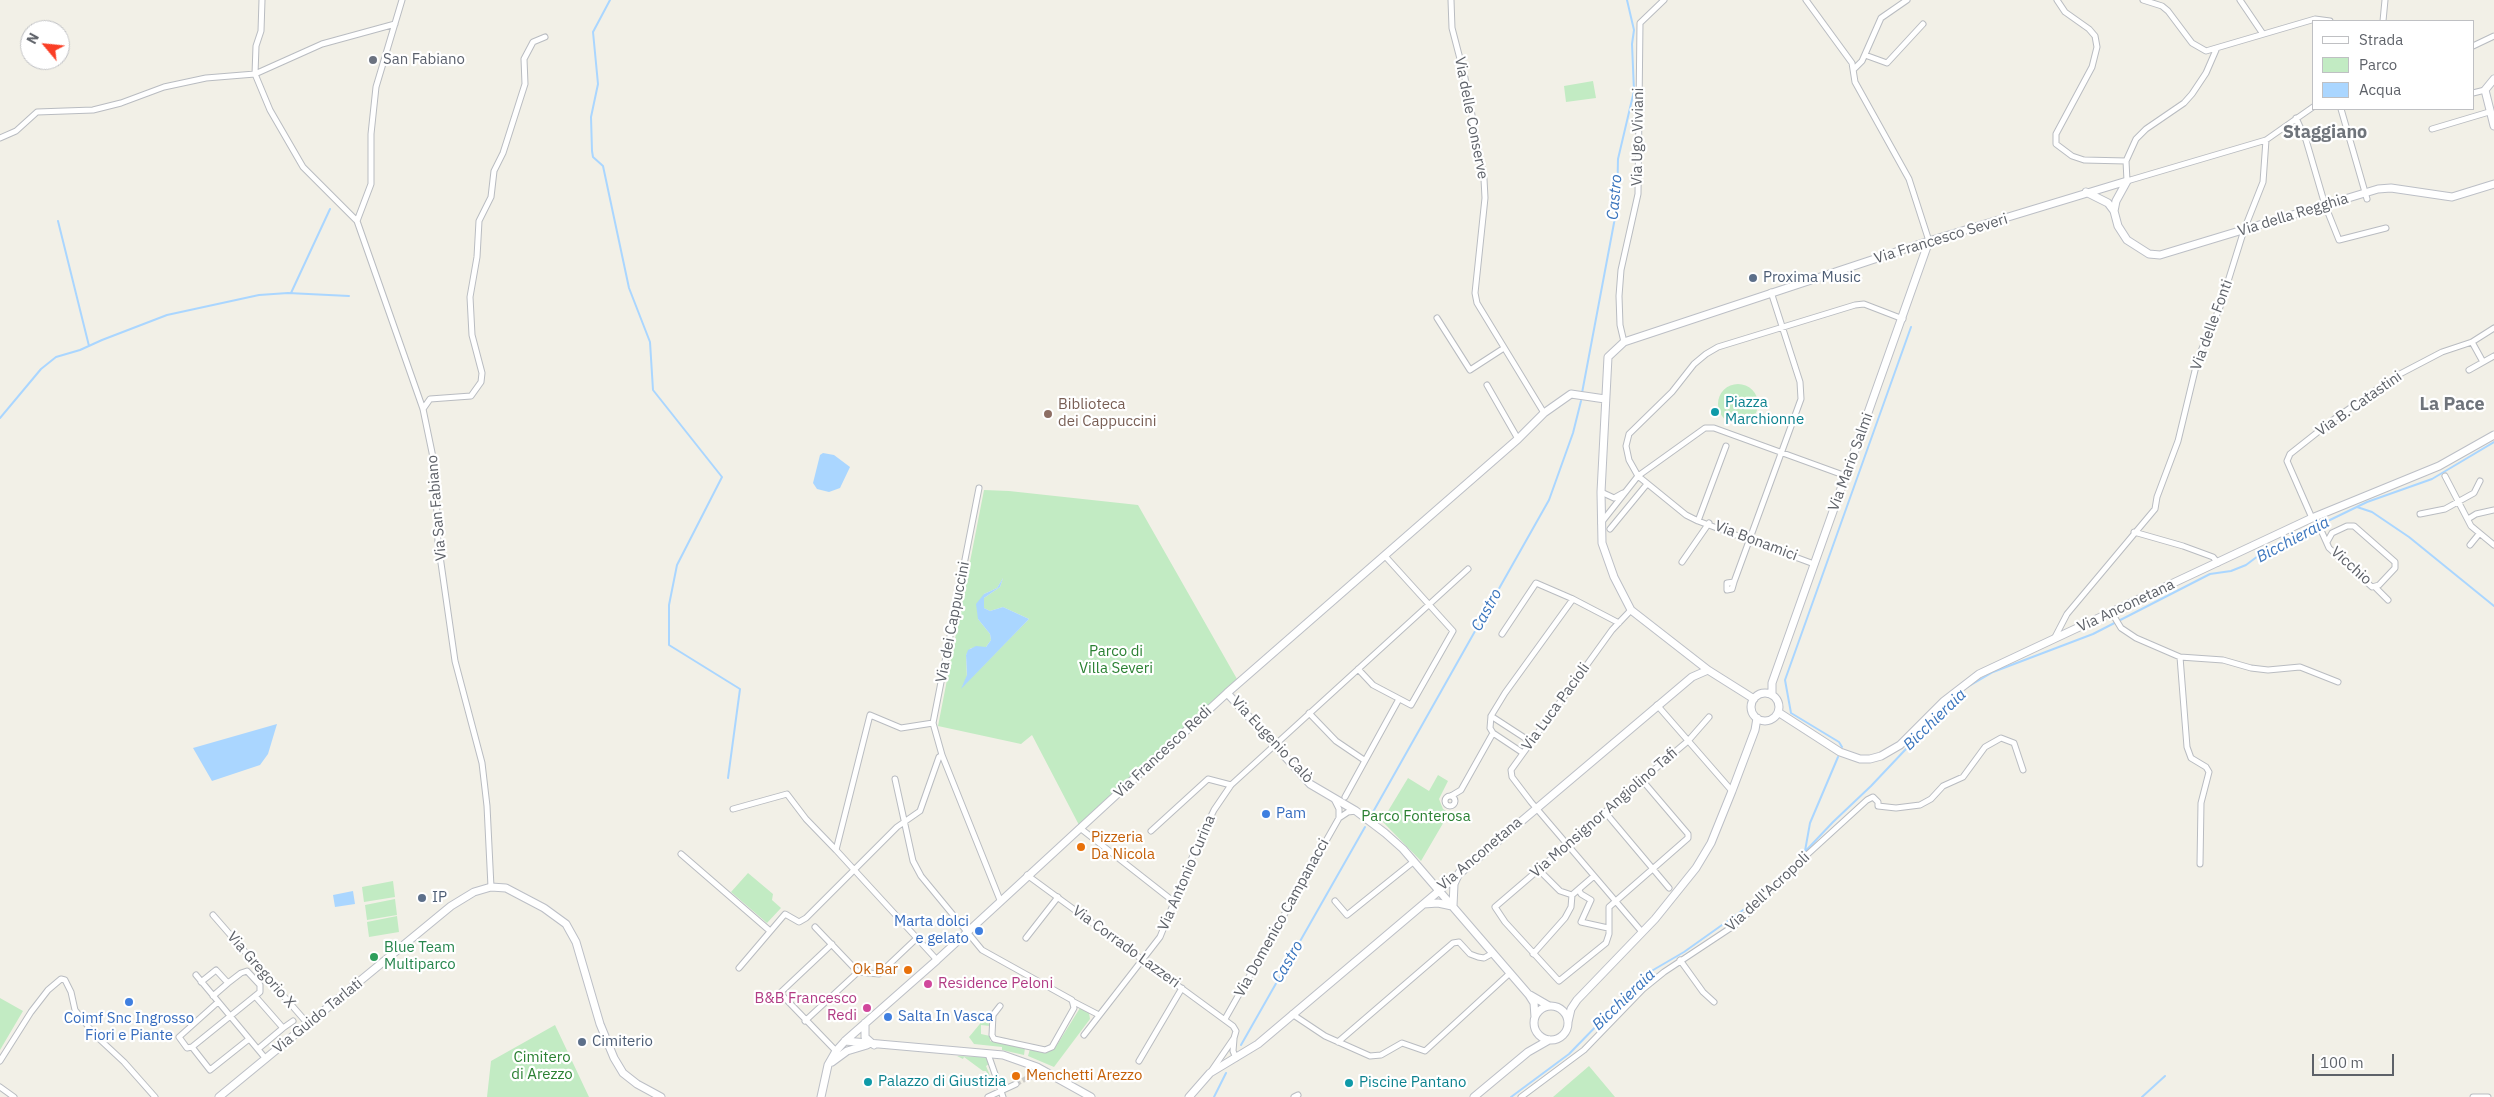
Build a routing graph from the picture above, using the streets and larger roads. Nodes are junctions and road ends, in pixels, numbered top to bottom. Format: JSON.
{"nodes":[{"id":1,"x":262,"y":0,"type":"edge"},
{"id":2,"x":402,"y":0,"type":"edge"},
{"id":3,"x":1451,"y":0,"type":"edge"},
{"id":4,"x":1664,"y":0,"type":"edge"},
{"id":5,"x":1806,"y":0,"type":"edge"},
{"id":6,"x":1907,"y":0,"type":"edge"},
{"id":7,"x":2057,"y":0,"type":"edge"},
{"id":8,"x":2144,"y":0,"type":"edge"},
{"id":9,"x":2240,"y":0,"type":"edge"},
{"id":10,"x":2385,"y":0,"type":"edge"},
{"id":11,"x":2322,"y":20,"type":"edge"},
{"id":12,"x":2383,"y":20,"type":"edge"},
{"id":13,"x":396,"y":24,"type":"junction"},
{"id":14,"x":1923,"y":24,"type":"dead end"},
{"id":15,"x":2263,"y":34,"type":"junction"},
{"id":16,"x":2494,"y":36,"type":"edge"},
{"id":17,"x":545,"y":37,"type":"dead end"},
{"id":18,"x":2474,"y":46,"type":"edge"},
{"id":19,"x":2216,"y":50,"type":"junction"},
{"id":20,"x":1865,"y":55,"type":"junction"},
{"id":21,"x":1854,"y":69,"type":"junction"},
{"id":22,"x":255,"y":74,"type":"junction"},
{"id":23,"x":2494,"y":79,"type":"edge"},
{"id":24,"x":2485,"y":90,"type":"junction"},
{"id":25,"x":2474,"y":93,"type":"edge"},
{"id":26,"x":2312,"y":108,"type":"edge"},
{"id":27,"x":2340,"y":110,"type":"edge"},
{"id":28,"x":2490,"y":112,"type":"junction"},
{"id":29,"x":2296,"y":118,"type":"junction"},
{"id":30,"x":2494,"y":126,"type":"edge"},
{"id":31,"x":2432,"y":130,"type":"dead end"},
{"id":32,"x":0,"y":138,"type":"edge"},
{"id":33,"x":2266,"y":140,"type":"junction"},
{"id":34,"x":2126,"y":161,"type":"junction"},
{"id":35,"x":2127,"y":181,"type":"junction"},
{"id":36,"x":2494,"y":184,"type":"edge"},
{"id":37,"x":2108,"y":186,"type":"junction"},
{"id":38,"x":2086,"y":192,"type":"junction"},
{"id":39,"x":2366,"y":196,"type":"junction"},
{"id":40,"x":2116,"y":201,"type":"junction"},
{"id":41,"x":2108,"y":203,"type":"junction"},
{"id":42,"x":2325,"y":205,"type":"junction"},
{"id":43,"x":2114,"y":211,"type":"junction"},
{"id":44,"x":357,"y":220,"type":"junction"},
{"id":45,"x":2386,"y":228,"type":"dead end"},
{"id":46,"x":2244,"y":230,"type":"junction"},
{"id":47,"x":1929,"y":241,"type":"junction"},
{"id":48,"x":1771,"y":292,"type":"junction"},
{"id":49,"x":1436,"y":318,"type":"dead end"},
{"id":50,"x":1903,"y":319,"type":"junction"},
{"id":51,"x":1783,"y":327,"type":"junction"},
{"id":52,"x":2494,"y":328,"type":"edge"},
{"id":53,"x":1624,"y":342,"type":"junction"},
{"id":54,"x":2472,"y":342,"type":"junction"},
{"id":55,"x":1504,"y":348,"type":"junction"},
{"id":56,"x":2494,"y":356,"type":"edge"},
{"id":57,"x":2484,"y":362,"type":"junction"},
{"id":58,"x":2469,"y":370,"type":"dead end"},
{"id":59,"x":1487,"y":385,"type":"dead end"},
{"id":60,"x":1605,"y":399,"type":"junction"},
{"id":61,"x":423,"y":409,"type":"junction"},
{"id":62,"x":1544,"y":413,"type":"junction"},
{"id":63,"x":2494,"y":435,"type":"edge"},
{"id":64,"x":1518,"y":438,"type":"junction"},
{"id":65,"x":1726,"y":446,"type":"dead end"},
{"id":66,"x":1782,"y":453,"type":"junction"},
{"id":67,"x":1638,"y":476,"type":"junction"},
{"id":68,"x":1846,"y":476,"type":"junction"},
{"id":69,"x":2445,"y":476,"type":"dead end"},
{"id":70,"x":2480,"y":481,"type":"dead end"},
{"id":71,"x":1647,"y":484,"type":"junction"},
{"id":72,"x":980,"y":488,"type":"dead end"},
{"id":73,"x":1601,"y":492,"type":"junction"},
{"id":74,"x":1624,"y":493,"type":"junction"},
{"id":75,"x":1610,"y":497,"type":"junction"},
{"id":76,"x":2458,"y":502,"type":"junction"},
{"id":77,"x":1601,"y":506,"type":"junction"},
{"id":78,"x":1613,"y":507,"type":"junction"},
{"id":79,"x":2494,"y":510,"type":"edge"},
{"id":80,"x":2420,"y":514,"type":"dead end"},
{"id":81,"x":2314,"y":518,"type":"junction"},
{"id":82,"x":2468,"y":520,"type":"junction"},
{"id":83,"x":1698,"y":521,"type":"junction"},
{"id":84,"x":1601,"y":524,"type":"junction"},
{"id":85,"x":1709,"y":524,"type":"junction"},
{"id":86,"x":1610,"y":529,"type":"dead end"},
{"id":87,"x":2134,"y":532,"type":"junction"},
{"id":88,"x":2479,"y":534,"type":"junction"},
{"id":89,"x":1750,"y":540,"type":"junction"},
{"id":90,"x":2327,"y":542,"type":"junction"},
{"id":91,"x":2470,"y":545,"type":"dead end"},
{"id":92,"x":2494,"y":545,"type":"edge"},
{"id":93,"x":1385,"y":556,"type":"junction"},
{"id":94,"x":1682,"y":562,"type":"dead end"},
{"id":95,"x":1814,"y":564,"type":"junction"},
{"id":96,"x":2218,"y":564,"type":"junction"},
{"id":97,"x":1468,"y":569,"type":"dead end"},
{"id":98,"x":1734,"y":582,"type":"dead end"},
{"id":99,"x":2376,"y":588,"type":"junction"},
{"id":100,"x":1574,"y":599,"type":"junction"},
{"id":101,"x":2388,"y":600,"type":"dead end"},
{"id":102,"x":1429,"y":604,"type":"junction"},
{"id":103,"x":1631,"y":610,"type":"junction"},
{"id":104,"x":2113,"y":615,"type":"junction"},
{"id":105,"x":1619,"y":623,"type":"junction"},
{"id":106,"x":1502,"y":634,"type":"dead end"},
{"id":107,"x":2054,"y":639,"type":"junction"},
{"id":108,"x":2180,"y":657,"type":"junction"},
{"id":109,"x":1358,"y":669,"type":"junction"},
{"id":110,"x":1708,"y":670,"type":"junction"},
{"id":111,"x":2338,"y":682,"type":"dead end"},
{"id":112,"x":1772,"y":683,"type":"junction"},
{"id":113,"x":1227,"y":693,"type":"junction"},
{"id":114,"x":1762,"y":694,"type":"junction"},
{"id":115,"x":1772,"y":695,"type":"junction"},
{"id":116,"x":1399,"y":699,"type":"junction"},
{"id":117,"x":1754,"y":699,"type":"junction"},
{"id":118,"x":1657,"y":705,"type":"junction"},
{"id":119,"x":1778,"y":712,"type":"junction"},
{"id":120,"x":1310,"y":713,"type":"junction"},
{"id":121,"x":1491,"y":716,"type":"junction"},
{"id":122,"x":1709,"y":717,"type":"dead end"},
{"id":123,"x":1760,"y":719,"type":"junction"},
{"id":124,"x":932,"y":722,"type":"junction"},
{"id":125,"x":1493,"y":733,"type":"junction"},
{"id":126,"x":1688,"y":741,"type":"junction"},
{"id":127,"x":1531,"y":742,"type":"junction"},
{"id":128,"x":1274,"y":745,"type":"junction"},
{"id":129,"x":1523,"y":753,"type":"junction"},
{"id":130,"x":942,"y":755,"type":"junction"},
{"id":131,"x":1364,"y":760,"type":"junction"},
{"id":132,"x":2023,"y":770,"type":"dead end"},
{"id":133,"x":895,"y":779,"type":"dead end"},
{"id":134,"x":1642,"y":780,"type":"junction"},
{"id":135,"x":1231,"y":785,"type":"junction"},
{"id":136,"x":1461,"y":790,"type":"junction"},
{"id":137,"x":1732,"y":791,"type":"junction"},
{"id":138,"x":1451,"y":796,"type":"junction"},
{"id":139,"x":1334,"y":799,"type":"junction"},
{"id":140,"x":1343,"y":800,"type":"junction"},
{"id":141,"x":1455,"y":802,"type":"junction"},
{"id":142,"x":1535,"y":808,"type":"junction"},
{"id":143,"x":733,"y":809,"type":"dead end"},
{"id":144,"x":1356,"y":811,"type":"junction"},
{"id":145,"x":1605,"y":812,"type":"junction"},
{"id":146,"x":1339,"y":818,"type":"junction"},
{"id":147,"x":903,"y":824,"type":"junction"},
{"id":148,"x":1080,"y":828,"type":"junction"},
{"id":149,"x":1151,"y":831,"type":"dead end"},
{"id":150,"x":1567,"y":845,"type":"junction"},
{"id":151,"x":836,"y":850,"type":"junction"},
{"id":152,"x":681,"y":854,"type":"dead end"},
{"id":153,"x":1413,"y":862,"type":"junction"},
{"id":154,"x":2200,"y":864,"type":"dead end"},
{"id":155,"x":853,"y":869,"type":"junction"},
{"id":156,"x":1653,"y":869,"type":"junction"},
{"id":157,"x":1539,"y":870,"type":"junction"},
{"id":158,"x":1459,"y":872,"type":"junction"},
{"id":159,"x":1027,"y":875,"type":"junction"},
{"id":160,"x":1594,"y":876,"type":"junction"},
{"id":161,"x":491,"y":887,"type":"junction"},
{"id":162,"x":1669,"y":888,"type":"dead end"},
{"id":163,"x":1439,"y":889,"type":"junction"},
{"id":164,"x":1579,"y":890,"type":"junction"},
{"id":165,"x":1572,"y":895,"type":"junction"},
{"id":166,"x":1058,"y":897,"type":"junction"},
{"id":167,"x":1000,"y":900,"type":"junction"},
{"id":168,"x":1615,"y":900,"type":"junction"},
{"id":169,"x":1335,"y":901,"type":"dead end"},
{"id":170,"x":1173,"y":902,"type":"junction"},
{"id":171,"x":1421,"y":905,"type":"junction"},
{"id":172,"x":1453,"y":906,"type":"junction"},
{"id":173,"x":214,"y":915,"type":"dead end"},
{"id":174,"x":815,"y":926,"type":"dead end"},
{"id":175,"x":1608,"y":928,"type":"junction"},
{"id":176,"x":770,"y":931,"type":"junction"},
{"id":177,"x":967,"y":932,"type":"junction"},
{"id":178,"x":1642,"y":932,"type":"junction"},
{"id":179,"x":416,"y":935,"type":"junction"},
{"id":180,"x":917,"y":938,"type":"junction"},
{"id":181,"x":1026,"y":938,"type":"dead end"},
{"id":182,"x":832,"y":944,"type":"junction"},
{"id":183,"x":1493,"y":953,"type":"junction"},
{"id":184,"x":1533,"y":954,"type":"junction"},
{"id":185,"x":1142,"y":959,"type":"junction"},
{"id":186,"x":937,"y":960,"type":"junction"},
{"id":187,"x":1680,"y":960,"type":"junction"},
{"id":188,"x":374,"y":964,"type":"junction"},
{"id":189,"x":739,"y":968,"type":"dead end"},
{"id":190,"x":858,"y":972,"type":"junction"},
{"id":191,"x":1510,"y":973,"type":"junction"},
{"id":192,"x":196,"y":976,"type":"dead end"},
{"id":193,"x":201,"y":982,"type":"junction"},
{"id":194,"x":228,"y":983,"type":"junction"},
{"id":195,"x":1182,"y":988,"type":"junction"},
{"id":196,"x":348,"y":991,"type":"junction"},
{"id":197,"x":1529,"y":995,"type":"junction"},
{"id":198,"x":213,"y":996,"type":"junction"},
{"id":199,"x":255,"y":996,"type":"junction"},
{"id":200,"x":1072,"y":1000,"type":"junction"},
{"id":201,"x":1577,"y":1000,"type":"junction"},
{"id":202,"x":218,"y":1002,"type":"junction"},
{"id":203,"x":1714,"y":1002,"type":"dead end"},
{"id":204,"x":1000,"y":1006,"type":"dead end"},
{"id":205,"x":1552,"y":1006,"type":"junction"},
{"id":206,"x":328,"y":1008,"type":"junction"},
{"id":207,"x":1292,"y":1014,"type":"junction"},
{"id":208,"x":1099,"y":1015,"type":"junction"},
{"id":209,"x":230,"y":1016,"type":"junction"},
{"id":210,"x":1535,"y":1017,"type":"junction"},
{"id":211,"x":1224,"y":1019,"type":"junction"},
{"id":212,"x":293,"y":1021,"type":"dead end"},
{"id":213,"x":806,"y":1021,"type":"junction"},
{"id":214,"x":1568,"y":1022,"type":"junction"},
{"id":215,"x":865,"y":1023,"type":"junction"},
{"id":216,"x":308,"y":1024,"type":"junction"},
{"id":217,"x":283,"y":1028,"type":"junction"},
{"id":218,"x":1538,"y":1034,"type":"junction"},
{"id":219,"x":1084,"y":1035,"type":"dead end"},
{"id":220,"x":1234,"y":1038,"type":"junction"},
{"id":221,"x":249,"y":1039,"type":"junction"},
{"id":222,"x":1549,"y":1040,"type":"junction"},
{"id":223,"x":845,"y":1041,"type":"junction"},
{"id":224,"x":1338,"y":1042,"type":"junction"},
{"id":225,"x":874,"y":1045,"type":"junction"},
{"id":226,"x":192,"y":1047,"type":"junction"},
{"id":227,"x":258,"y":1049,"type":"junction"},
{"id":228,"x":836,"y":1051,"type":"junction"},
{"id":229,"x":1528,"y":1052,"type":"junction"},
{"id":230,"x":988,"y":1054,"type":"junction"},
{"id":231,"x":1236,"y":1058,"type":"junction"},
{"id":232,"x":266,"y":1059,"type":"junction"},
{"id":233,"x":0,"y":1061,"type":"edge"},
{"id":234,"x":1139,"y":1061,"type":"dead end"},
{"id":235,"x":828,"y":1065,"type":"junction"},
{"id":236,"x":1044,"y":1070,"type":"junction"},
{"id":237,"x":1210,"y":1073,"type":"junction"},
{"id":238,"x":1028,"y":1077,"type":"tunnel mouth"},
{"id":239,"x":1016,"y":1084,"type":"tunnel mouth"},
{"id":240,"x":0,"y":1087,"type":"edge"},
{"id":241,"x":1000,"y":1091,"type":"junction"},
{"id":242,"x":14,"y":1097,"type":"edge"},
{"id":243,"x":155,"y":1097,"type":"edge"},
{"id":244,"x":219,"y":1097,"type":"edge"},
{"id":245,"x":661,"y":1097,"type":"edge"},
{"id":246,"x":821,"y":1097,"type":"edge"},
{"id":247,"x":988,"y":1097,"type":"edge"},
{"id":248,"x":1003,"y":1097,"type":"edge"},
{"id":249,"x":1092,"y":1097,"type":"edge"},
{"id":250,"x":1189,"y":1097,"type":"edge"},
{"id":251,"x":1474,"y":1097,"type":"edge"},
{"id":252,"x":1521,"y":1097,"type":"edge"},
{"id":253,"x":2473,"y":1097,"type":"edge"},
{"id":254,"x":2488,"y":1097,"type":"edge"}],
"edges":[{"from":1,"to":22,"type":"street"},
{"from":2,"to":13,"type":"street"},
{"from":3,"to":55,"type":"street","name":"Via delle Conserve"},
{"from":4,"to":53,"type":"street","name":"Via Ugo Viviani"},
{"from":5,"to":21,"type":"street"},
{"from":6,"to":20,"type":"street"},
{"from":7,"to":34,"type":"street"},
{"from":8,"to":19,"type":"street"},
{"from":9,"to":15,"type":"street"},
{"from":10,"to":12,"type":"street"},
{"from":11,"to":15,"type":"street"},
{"from":13,"to":22,"type":"street"},
{"from":13,"to":44,"type":"street"},
{"from":14,"to":20,"type":"street"},
{"from":15,"to":19,"type":"street"},
{"from":16,"to":18,"type":"street"},
{"from":17,"to":61,"type":"street"},
{"from":19,"to":34,"type":"street"},
{"from":20,"to":21,"type":"street"},
{"from":21,"to":47,"type":"street"},
{"from":22,"to":32,"type":"street"},
{"from":22,"to":44,"type":"street"},
{"from":23,"to":24,"type":"street"},
{"from":24,"to":25,"type":"street"},
{"from":24,"to":28,"type":"street"},
{"from":26,"to":29,"type":"street","name":"Via Francesco Severi"},
{"from":27,"to":39,"type":"street"},
{"from":28,"to":30,"type":"street"},
{"from":28,"to":31,"type":"street"},
{"from":29,"to":33,"type":"street","name":"Via Francesco Severi"},
{"from":29,"to":42,"type":"street"},
{"from":33,"to":35,"type":"street","name":"Via Francesco Severi"},
{"from":33,"to":46,"type":"street","name":"Via delle Fonti"},
{"from":34,"to":35,"type":"street"},
{"from":35,"to":37,"type":"street","name":"Via Francesco Severi"},
{"from":35,"to":40,"type":"street"},
{"from":36,"to":39,"type":"street","name":"Via della Regghia"},
{"from":37,"to":38,"type":"street","name":"Via Francesco Severi"},
{"from":37,"to":40,"type":"street"},
{"from":37,"to":41,"type":"street","name":"Via della Regghia"},
{"from":38,"to":41,"type":"street","name":"Via della Regghia"},
{"from":38,"to":47,"type":"street","name":"Via Francesco Severi"},
{"from":39,"to":42,"type":"street","name":"Via della Regghia"},
{"from":40,"to":43,"type":"street"},
{"from":41,"to":43,"type":"street","name":"Via della Regghia"},
{"from":42,"to":45,"type":"street"},
{"from":42,"to":46,"type":"street","name":"Via della Regghia"},
{"from":43,"to":46,"type":"street","name":"Via della Regghia"},
{"from":44,"to":61,"type":"street","name":"Via San Fabiano"},
{"from":46,"to":87,"type":"street","name":"Via delle Fonti"},
{"from":47,"to":48,"type":"street","name":"Via Francesco Severi"},
{"from":47,"to":50,"type":"street","name":"Via Mario Salmi"},
{"from":48,"to":51,"type":"street"},
{"from":48,"to":53,"type":"street","name":"Via Francesco Severi"},
{"from":49,"to":55,"type":"street"},
{"from":50,"to":51,"type":"street"},
{"from":50,"to":68,"type":"street","name":"Via Mario Salmi"},
{"from":51,"to":66,"type":"street"},
{"from":51,"to":67,"type":"street"},
{"from":52,"to":54,"type":"street","name":"Via B. Catastini"},
{"from":53,"to":60,"type":"street","name":"Via Francesco Severi"},
{"from":54,"to":57,"type":"street"},
{"from":54,"to":81,"type":"street","name":"Via B. Catastini"},
{"from":55,"to":62,"type":"street","name":"Via delle Conserve"},
{"from":56,"to":57,"type":"street"},
{"from":57,"to":58,"type":"street"},
{"from":59,"to":64,"type":"street"},
{"from":60,"to":62,"type":"street","name":"Via Francesco Redi"},
{"from":60,"to":73,"type":"street","name":"Via Francesco Severi"},
{"from":61,"to":161,"type":"street","name":"Via San Fabiano"},
{"from":62,"to":64,"type":"street","name":"Via Francesco Redi"},
{"from":63,"to":81,"type":"street","name":"Via Anconetana"},
{"from":64,"to":93,"type":"street","name":"Via Francesco Redi"},
{"from":65,"to":83,"type":"street","name":"Via Bonamici"},
{"from":66,"to":67,"type":"street"},
{"from":66,"to":68,"type":"street"},
{"from":66,"to":89,"type":"street"},
{"from":67,"to":71,"type":"street","name":"Via Bonamici"},
{"from":67,"to":74,"type":"street"},
{"from":68,"to":95,"type":"street","name":"Via Mario Salmi"},
{"from":69,"to":76,"type":"street"},
{"from":70,"to":76,"type":"street"},
{"from":71,"to":83,"type":"street","name":"Via Bonamici"},
{"from":71,"to":86,"type":"street"},
{"from":72,"to":124,"type":"street","name":"Via dei Cappuccini"},
{"from":73,"to":75,"type":"street"},
{"from":73,"to":77,"type":"street","name":"Via Francesco Severi"},
{"from":74,"to":75,"type":"street"},
{"from":74,"to":78,"type":"street"},
{"from":75,"to":77,"type":"street"},
{"from":76,"to":80,"type":"street"},
{"from":76,"to":82,"type":"street"},
{"from":77,"to":78,"type":"street"},
{"from":77,"to":84,"type":"street","name":"Via Francesco Severi"},
{"from":78,"to":84,"type":"street"},
{"from":79,"to":82,"type":"street"},
{"from":81,"to":90,"type":"street","name":"Vicchio"},
{"from":81,"to":96,"type":"street","name":"Via Anconetana"},
{"from":82,"to":88,"type":"street"},
{"from":83,"to":85,"type":"street","name":"Via Bonamici"},
{"from":84,"to":103,"type":"street","name":"Via Francesco Severi"},
{"from":85,"to":89,"type":"street","name":"Via Bonamici"},
{"from":85,"to":94,"type":"street"},
{"from":87,"to":96,"type":"street"},
{"from":87,"to":107,"type":"street","name":"Via delle Fonti"},
{"from":88,"to":91,"type":"street"},
{"from":88,"to":92,"type":"street"},
{"from":89,"to":95,"type":"street","name":"Via Bonamici"},
{"from":89,"to":98,"type":"street"},
{"from":90,"to":99,"type":"street","name":"Vicchio"},
{"from":90,"to":99,"type":"street","name":"Vicchio"},
{"from":93,"to":102,"type":"street"},
{"from":93,"to":113,"type":"street","name":"Via Francesco Redi"},
{"from":95,"to":112,"type":"street","name":"Via Mario Salmi"},
{"from":96,"to":104,"type":"street","name":"Via Anconetana"},
{"from":97,"to":102,"type":"street","name":"Via Antonio Curina"},
{"from":99,"to":101,"type":"street"},
{"from":100,"to":105,"type":"street"},
{"from":100,"to":106,"type":"street"},
{"from":100,"to":121,"type":"street"},
{"from":102,"to":109,"type":"street","name":"Via Antonio Curina"},
{"from":102,"to":116,"type":"street"},
{"from":103,"to":105,"type":"street","name":"Via Luca Pacioli"},
{"from":103,"to":110,"type":"street"},
{"from":104,"to":107,"type":"street","name":"Via Anconetana"},
{"from":104,"to":108,"type":"street"},
{"from":105,"to":127,"type":"street","name":"Via Luca Pacioli"},
{"from":107,"to":119,"type":"street","name":"Via Anconetana"},
{"from":108,"to":111,"type":"street"},
{"from":108,"to":154,"type":"street"},
{"from":109,"to":116,"type":"street"},
{"from":109,"to":120,"type":"street","name":"Via Antonio Curina"},
{"from":110,"to":117,"type":"street"},
{"from":110,"to":118,"type":"street","name":"Via Anconetana"},
{"from":112,"to":114,"type":"street","name":"Via Mario Salmi"},
{"from":112,"to":115,"type":"street","name":"Via Mario Salmi"},
{"from":113,"to":128,"type":"street","name":"Via Eugenio Calò"},
{"from":113,"to":148,"type":"street","name":"Via Francesco Redi"},
{"from":114,"to":115,"type":"street"},
{"from":114,"to":117,"type":"street"},
{"from":115,"to":119,"type":"street"},
{"from":116,"to":131,"type":"street"},
{"from":117,"to":123,"type":"street"},
{"from":118,"to":126,"type":"street"},
{"from":118,"to":142,"type":"street","name":"Via Anconetana"},
{"from":119,"to":123,"type":"street"},
{"from":120,"to":128,"type":"street","name":"Via Antonio Curina"},
{"from":120,"to":131,"type":"street"},
{"from":121,"to":125,"type":"street"},
{"from":121,"to":127,"type":"street"},
{"from":122,"to":126,"type":"street","name":"Via Monsignor Angiolino Tafi"},
{"from":123,"to":137,"type":"street"},
{"from":124,"to":130,"type":"street","name":"Via dei Cappuccini"},
{"from":124,"to":151,"type":"street"},
{"from":125,"to":129,"type":"street"},
{"from":125,"to":136,"type":"street"},
{"from":126,"to":134,"type":"street","name":"Via Monsignor Angiolino Tafi"},
{"from":126,"to":137,"type":"street"},
{"from":127,"to":129,"type":"street","name":"Via Luca Pacioli"},
{"from":128,"to":135,"type":"street","name":"Via Antonio Curina"},
{"from":128,"to":139,"type":"street","name":"Via Eugenio Calò"},
{"from":129,"to":142,"type":"street","name":"Via Luca Pacioli"},
{"from":130,"to":147,"type":"street"},
{"from":130,"to":167,"type":"street","name":"Via dei Cappuccini"},
{"from":131,"to":140,"type":"street"},
{"from":132,"to":187,"type":"street","name":"Via dell'Acropoli"},
{"from":133,"to":147,"type":"street"},
{"from":134,"to":145,"type":"street","name":"Via Monsignor Angiolino Tafi"},
{"from":134,"to":156,"type":"street"},
{"from":135,"to":149,"type":"street","name":"Via Antonio Curina"},
{"from":135,"to":170,"type":"street","name":"Via Antonio Curina"},
{"from":136,"to":138,"type":"street"},
{"from":136,"to":141,"type":"street"},
{"from":137,"to":178,"type":"street"},
{"from":138,"to":141,"type":"street"},
{"from":138,"to":141,"type":"street"},
{"from":139,"to":140,"type":"street","name":"Via Eugenio Calò"},
{"from":139,"to":146,"type":"street"},
{"from":140,"to":144,"type":"street","name":"Via Eugenio Calò"},
{"from":142,"to":150,"type":"street","name":"Via Luca Pacioli"},
{"from":142,"to":158,"type":"street","name":"Via Anconetana"},
{"from":143,"to":151,"type":"street"},
{"from":144,"to":146,"type":"street"},
{"from":144,"to":153,"type":"street","name":"Via Eugenio Calò"},
{"from":145,"to":150,"type":"street","name":"Via Monsignor Angiolino Tafi"},
{"from":145,"to":156,"type":"street"},
{"from":146,"to":211,"type":"street","name":"Via Domenico Campanacci"},
{"from":147,"to":155,"type":"street"},
{"from":147,"to":177,"type":"street"},
{"from":148,"to":159,"type":"street","name":"Via Francesco Redi"},
{"from":148,"to":170,"type":"street"},
{"from":150,"to":157,"type":"street","name":"Via Monsignor Angiolino Tafi"},
{"from":150,"to":160,"type":"street","name":"Via Luca Pacioli"},
{"from":151,"to":155,"type":"street"},
{"from":152,"to":176,"type":"street"},
{"from":153,"to":163,"type":"street","name":"Via Eugenio Calò"},
{"from":153,"to":169,"type":"street"},
{"from":155,"to":176,"type":"street"},
{"from":155,"to":180,"type":"street"},
{"from":156,"to":162,"type":"street"},
{"from":156,"to":168,"type":"street"},
{"from":157,"to":165,"type":"street"},
{"from":157,"to":184,"type":"street","name":"Via Monsignor Angiolino Tafi"},
{"from":158,"to":163,"type":"street","name":"Via Anconetana"},
{"from":158,"to":172,"type":"street"},
{"from":159,"to":166,"type":"street","name":"Via Corrado Lazzeri"},
{"from":159,"to":167,"type":"street","name":"Via Francesco Redi"},
{"from":160,"to":164,"type":"street"},
{"from":160,"to":168,"type":"street","name":"Via Luca Pacioli"},
{"from":161,"to":179,"type":"street"},
{"from":161,"to":245,"type":"street"},
{"from":163,"to":171,"type":"street","name":"Via Anconetana"},
{"from":163,"to":172,"type":"street","name":"Via Eugenio Calò"},
{"from":164,"to":165,"type":"street"},
{"from":164,"to":175,"type":"street"},
{"from":165,"to":184,"type":"street"},
{"from":166,"to":181,"type":"street"},
{"from":166,"to":185,"type":"street","name":"Via Corrado Lazzeri"},
{"from":167,"to":177,"type":"street","name":"Via Francesco Redi"},
{"from":168,"to":175,"type":"street"},
{"from":168,"to":178,"type":"street","name":"Via Luca Pacioli"},
{"from":170,"to":185,"type":"street","name":"Via Antonio Curina"},
{"from":171,"to":172,"type":"street"},
{"from":171,"to":207,"type":"street","name":"Via Anconetana"},
{"from":172,"to":183,"type":"street","name":"Via Eugenio Calò"},
{"from":173,"to":216,"type":"street","name":"Via Gregorio X"},
{"from":174,"to":182,"type":"street"},
{"from":175,"to":184,"type":"street"},
{"from":176,"to":189,"type":"street"},
{"from":177,"to":186,"type":"street","name":"Via Francesco Redi"},
{"from":177,"to":200,"type":"street"},
{"from":178,"to":201,"type":"street"},
{"from":179,"to":188,"type":"street"},
{"from":179,"to":196,"type":"street","name":"Via Guido Tarlati"},
{"from":180,"to":186,"type":"street"},
{"from":180,"to":190,"type":"street"},
{"from":182,"to":190,"type":"street"},
{"from":182,"to":213,"type":"street"},
{"from":183,"to":191,"type":"street","name":"Via Eugenio Calò"},
{"from":183,"to":224,"type":"street"},
{"from":185,"to":195,"type":"street","name":"Via Corrado Lazzeri"},
{"from":185,"to":208,"type":"street","name":"Via Antonio Curina"},
{"from":186,"to":215,"type":"street","name":"Via Francesco Redi"},
{"from":187,"to":203,"type":"street"},
{"from":187,"to":252,"type":"street","name":"Via dell'Acropoli"},
{"from":188,"to":196,"type":"street"},
{"from":188,"to":206,"type":"street"},
{"from":190,"to":213,"type":"street"},
{"from":191,"to":197,"type":"street","name":"Via Eugenio Calò"},
{"from":191,"to":224,"type":"street"},
{"from":192,"to":193,"type":"street"},
{"from":193,"to":194,"type":"street"},
{"from":193,"to":198,"type":"street"},
{"from":194,"to":198,"type":"street"},
{"from":194,"to":199,"type":"street"},
{"from":195,"to":211,"type":"street","name":"Via Corrado Lazzeri"},
{"from":195,"to":234,"type":"street"},
{"from":196,"to":206,"type":"street","name":"Via Guido Tarlati"},
{"from":197,"to":205,"type":"street"},
{"from":197,"to":210,"type":"street"},
{"from":198,"to":202,"type":"street"},
{"from":199,"to":209,"type":"street"},
{"from":199,"to":217,"type":"street"},
{"from":200,"to":204,"type":"street"},
{"from":200,"to":208,"type":"street"},
{"from":201,"to":205,"type":"street"},
{"from":201,"to":214,"type":"street"},
{"from":202,"to":209,"type":"street"},
{"from":202,"to":226,"type":"street"},
{"from":205,"to":210,"type":"street"},
{"from":205,"to":214,"type":"street"},
{"from":206,"to":216,"type":"street","name":"Via Guido Tarlati"},
{"from":207,"to":224,"type":"street"},
{"from":207,"to":231,"type":"street","name":"Via Anconetana"},
{"from":208,"to":219,"type":"street","name":"Via Antonio Curina"},
{"from":209,"to":221,"type":"street"},
{"from":209,"to":226,"type":"street"},
{"from":210,"to":218,"type":"street"},
{"from":211,"to":220,"type":"street"},
{"from":212,"to":217,"type":"street"},
{"from":213,"to":228,"type":"street"},
{"from":214,"to":222,"type":"street"},
{"from":215,"to":223,"type":"street","name":"Via Francesco Redi"},
{"from":215,"to":225,"type":"street"},
{"from":216,"to":232,"type":"street","name":"Via Guido Tarlati"},
{"from":217,"to":227,"type":"street"},
{"from":218,"to":222,"type":"street"},
{"from":218,"to":229,"type":"street"},
{"from":220,"to":231,"type":"street"},
{"from":220,"to":237,"type":"street"},
{"from":221,"to":226,"type":"street"},
{"from":221,"to":227,"type":"street"},
{"from":222,"to":229,"type":"street"},
{"from":223,"to":225,"type":"street"},
{"from":223,"to":228,"type":"street","name":"Via Francesco Redi"},
{"from":225,"to":230,"type":"street"},
{"from":225,"to":235,"type":"street"},
{"from":227,"to":232,"type":"street"},
{"from":228,"to":235,"type":"street","name":"Via Francesco Redi"},
{"from":229,"to":251,"type":"street"},
{"from":230,"to":236,"type":"street"},
{"from":230,"to":241,"type":"street"},
{"from":231,"to":237,"type":"street","name":"Via Anconetana"},
{"from":232,"to":244,"type":"street","name":"Via Guido Tarlati"},
{"from":233,"to":243,"type":"street"},
{"from":235,"to":246,"type":"street","name":"Via Francesco Redi"},
{"from":236,"to":238,"type":"street"},
{"from":236,"to":249,"type":"street"},
{"from":237,"to":250,"type":"street","name":"Via Anconetana"},
{"from":239,"to":241,"type":"street"},
{"from":240,"to":242,"type":"street"},
{"from":241,"to":247,"type":"street"},
{"from":241,"to":248,"type":"street"},
{"from":253,"to":254,"type":"street"}]}
